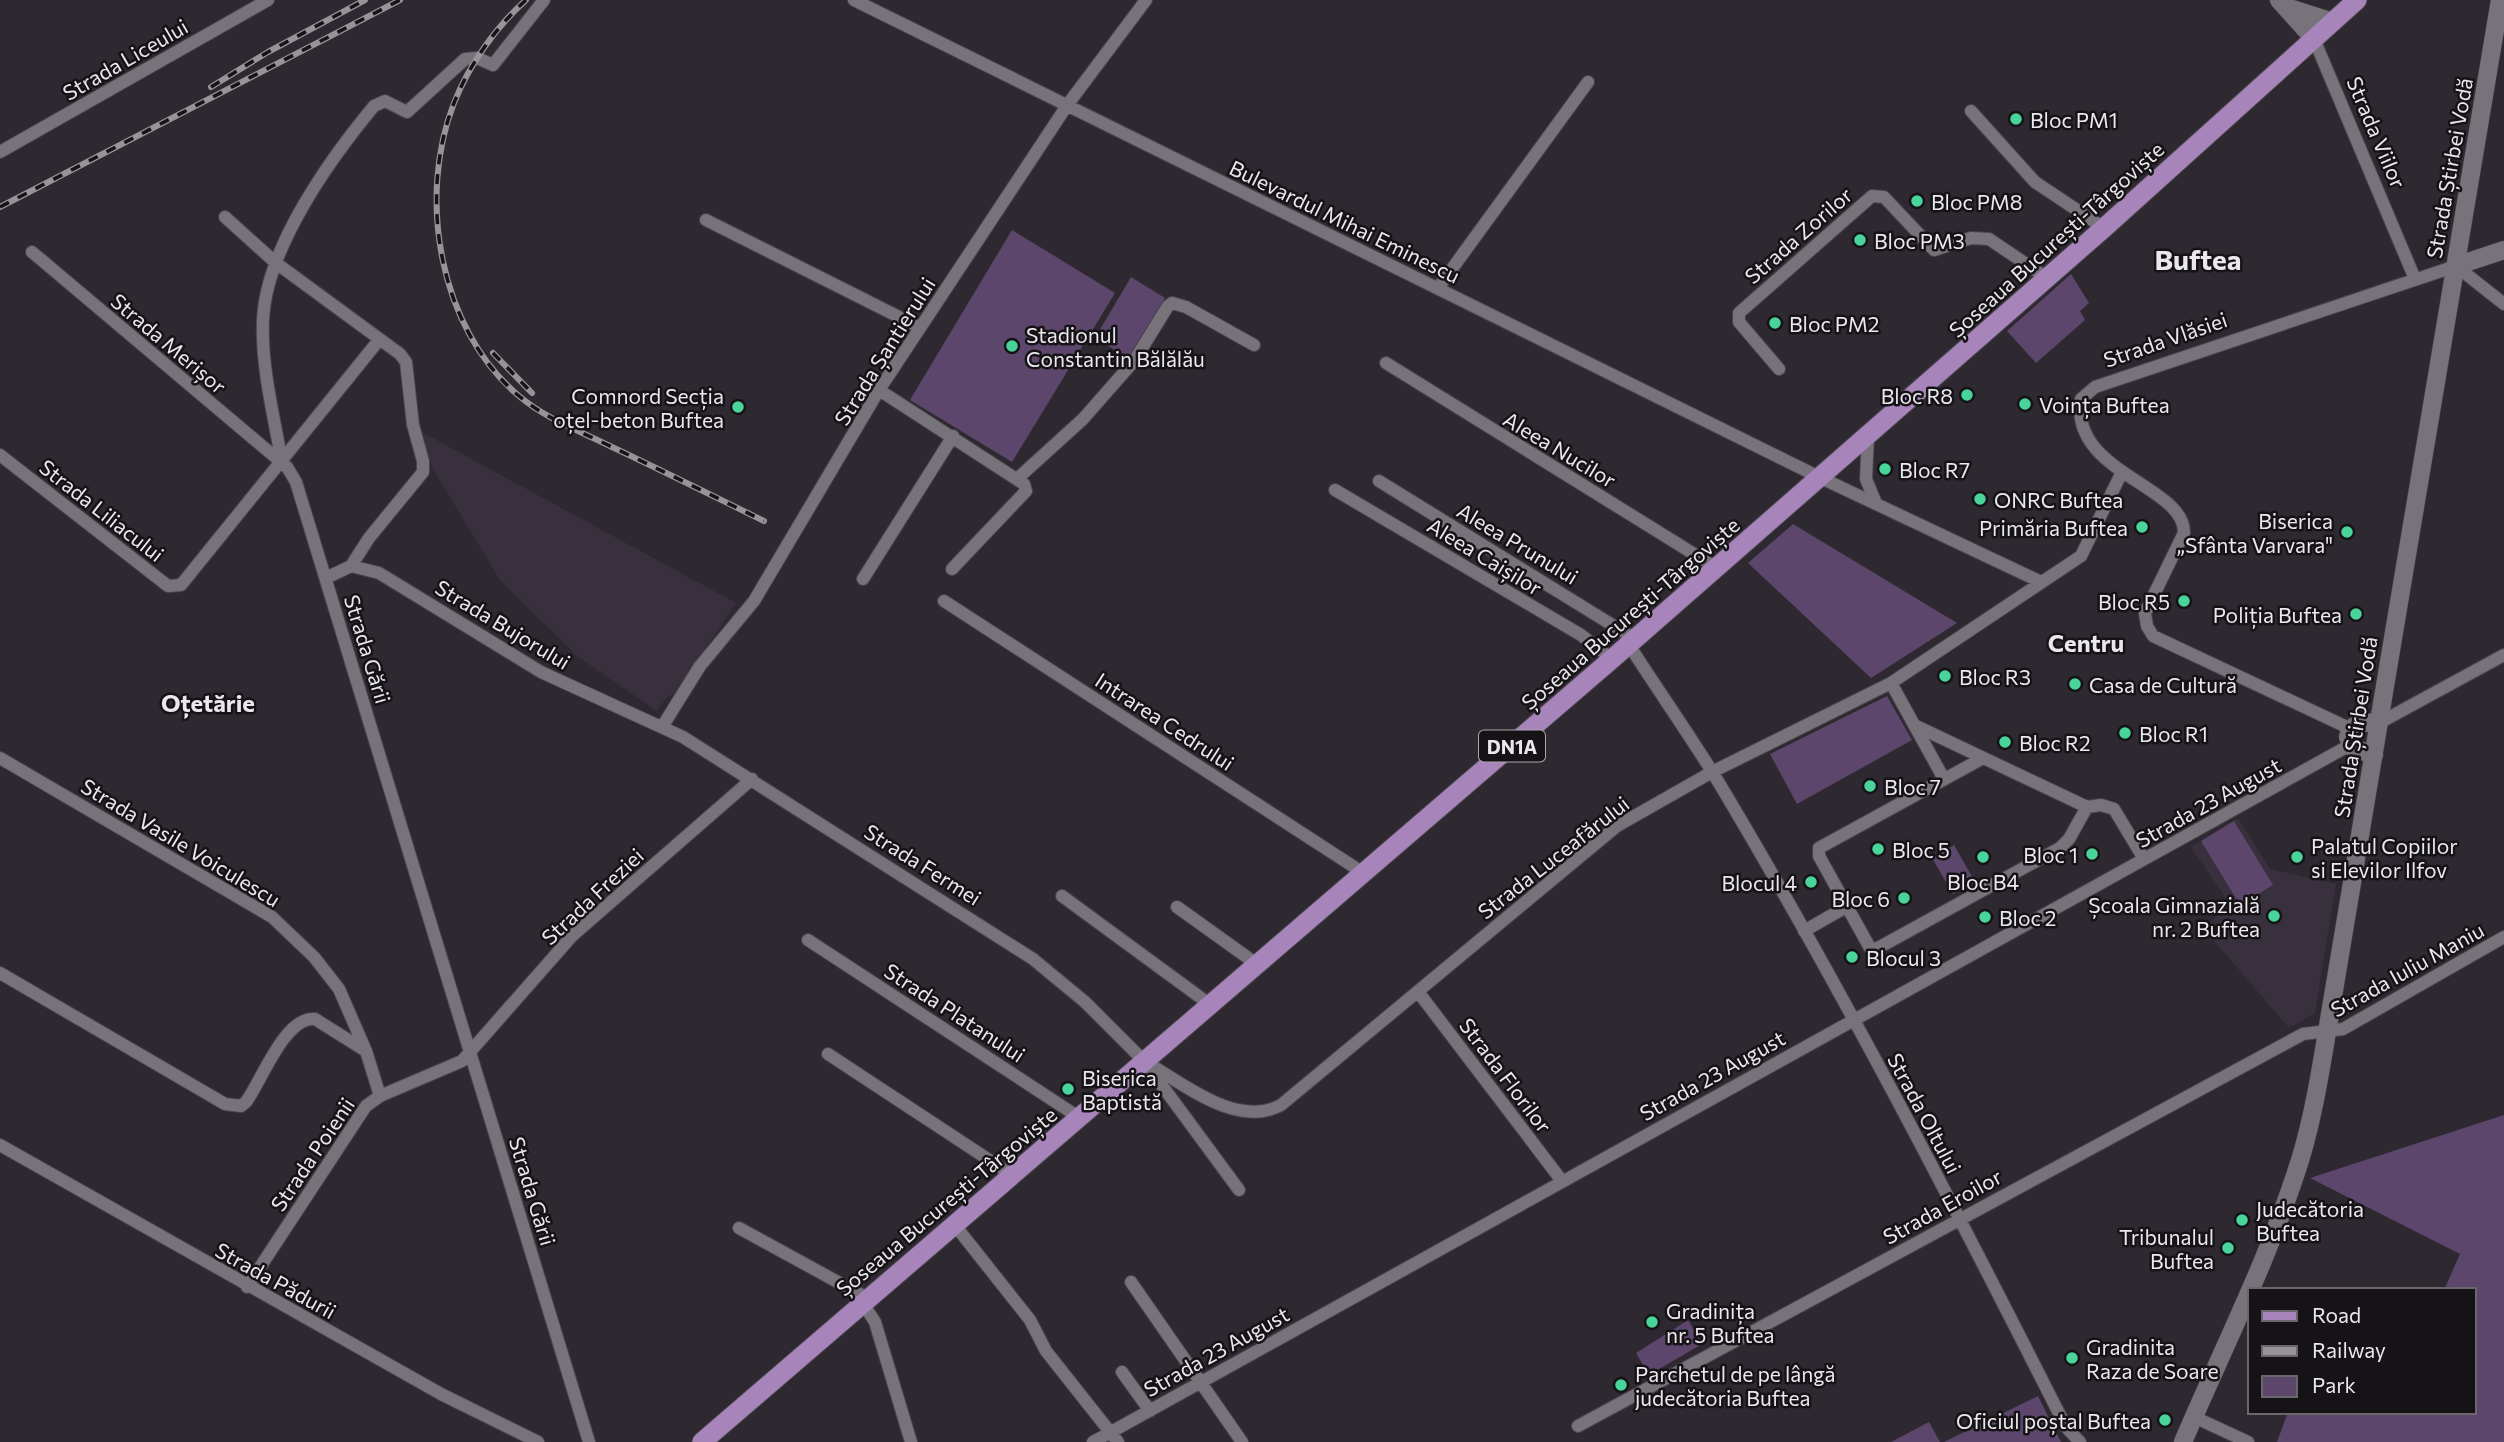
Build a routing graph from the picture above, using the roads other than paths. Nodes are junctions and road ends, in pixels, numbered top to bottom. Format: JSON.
{"nodes":[{"id":1,"x":268,"y":0,"type":"edge"},
{"id":2,"x":544,"y":0,"type":"edge"},
{"id":3,"x":854,"y":0,"type":"edge"},
{"id":4,"x":1146,"y":0,"type":"edge"},
{"id":5,"x":2357,"y":0,"type":"edge"},
{"id":6,"x":2500,"y":0,"type":"edge"},
{"id":7,"x":2284,"y":4,"type":"edge"},
{"id":8,"x":2333,"y":22,"type":"junction"},
{"id":9,"x":2314,"y":39,"type":"junction"},
{"id":10,"x":1588,"y":82,"type":"dead end"},
{"id":11,"x":1068,"y":104,"type":"junction"},
{"id":12,"x":1971,"y":111,"type":"dead end"},
{"id":13,"x":0,"y":152,"type":"edge"},
{"id":14,"x":225,"y":218,"type":"dead end"},
{"id":15,"x":706,"y":220,"type":"dead end"},
{"id":16,"x":2104,"y":228,"type":"junction"},
{"id":17,"x":2504,"y":250,"type":"edge"},
{"id":18,"x":32,"y":252,"type":"dead end"},
{"id":19,"x":276,"y":263,"type":"junction"},
{"id":20,"x":2456,"y":266,"type":"junction"},
{"id":21,"x":2048,"y":278,"type":"junction"},
{"id":22,"x":2415,"y":279,"type":"junction"},
{"id":23,"x":1438,"y":288,"type":"junction"},
{"id":24,"x":2504,"y":304,"type":"edge"},
{"id":25,"x":919,"y":327,"type":"junction"},
{"id":26,"x":379,"y":340,"type":"junction"},
{"id":27,"x":1254,"y":345,"type":"dead end"},
{"id":28,"x":1386,"y":363,"type":"dead end"},
{"id":29,"x":1779,"y":369,"type":"dead end"},
{"id":30,"x":879,"y":390,"type":"junction"},
{"id":31,"x":953,"y":436,"type":"junction"},
{"id":32,"x":1868,"y":436,"type":"junction"},
{"id":33,"x":0,"y":455,"type":"edge"},
{"id":34,"x":282,"y":463,"type":"junction"},
{"id":35,"x":2122,"y":472,"type":"junction"},
{"id":36,"x":1819,"y":477,"type":"junction"},
{"id":37,"x":1018,"y":478,"type":"junction"},
{"id":38,"x":1380,"y":481,"type":"dead end"},
{"id":39,"x":1335,"y":490,"type":"dead end"},
{"id":40,"x":1875,"y":501,"type":"junction"},
{"id":41,"x":351,"y":566,"type":"junction"},
{"id":42,"x":1715,"y":567,"type":"junction"},
{"id":43,"x":952,"y":569,"type":"dead end"},
{"id":44,"x":326,"y":578,"type":"junction"},
{"id":45,"x":863,"y":579,"type":"dead end"},
{"id":46,"x":2041,"y":582,"type":"junction"},
{"id":47,"x":944,"y":601,"type":"dead end"},
{"id":48,"x":1632,"y":642,"type":"junction"},
{"id":49,"x":2502,"y":658,"type":"edge"},
{"id":50,"x":1612,"y":659,"type":"junction"},
{"id":51,"x":1891,"y":683,"type":"junction"},
{"id":52,"x":2379,"y":723,"type":"junction"},
{"id":53,"x":1914,"y":725,"type":"junction"},
{"id":54,"x":662,"y":727,"type":"junction"},
{"id":55,"x":2351,"y":737,"type":"junction"},
{"id":56,"x":2374,"y":755,"type":"junction"},
{"id":57,"x":0,"y":758,"type":"edge"},
{"id":58,"x":1983,"y":758,"type":"junction"},
{"id":59,"x":1712,"y":772,"type":"junction"},
{"id":60,"x":752,"y":779,"type":"junction"},
{"id":61,"x":1944,"y":779,"type":"junction"},
{"id":62,"x":2087,"y":807,"type":"junction"},
{"id":63,"x":2144,"y":859,"type":"junction"},
{"id":64,"x":1365,"y":874,"type":"junction"},
{"id":65,"x":1062,"y":896,"type":"dead end"},
{"id":66,"x":1177,"y":907,"type":"dead end"},
{"id":67,"x":1846,"y":907,"type":"junction"},
{"id":68,"x":1804,"y":931,"type":"junction"},
{"id":69,"x":2504,"y":937,"type":"edge"},
{"id":70,"x":808,"y":940,"type":"dead end"},
{"id":71,"x":1258,"y":965,"type":"junction"},
{"id":72,"x":0,"y":973,"type":"edge"},
{"id":73,"x":1419,"y":993,"type":"junction"},
{"id":74,"x":1212,"y":1006,"type":"junction"},
{"id":75,"x":1853,"y":1020,"type":"junction"},
{"id":76,"x":2327,"y":1032,"type":"junction"},
{"id":77,"x":366,"y":1051,"type":"junction"},
{"id":78,"x":471,"y":1053,"type":"junction"},
{"id":79,"x":828,"y":1054,"type":"dead end"},
{"id":80,"x":1144,"y":1062,"type":"junction"},
{"id":81,"x":380,"y":1096,"type":"junction"},
{"id":82,"x":1080,"y":1118,"type":"junction"},
{"id":83,"x":0,"y":1145,"type":"edge"},
{"id":84,"x":1012,"y":1175,"type":"junction"},
{"id":85,"x":1562,"y":1181,"type":"junction"},
{"id":86,"x":1239,"y":1190,"type":"dead end"},
{"id":87,"x":1960,"y":1218,"type":"junction"},
{"id":88,"x":954,"y":1224,"type":"junction"},
{"id":89,"x":739,"y":1227,"type":"dead end"},
{"id":90,"x":1131,"y":1282,"type":"dead end"},
{"id":91,"x":247,"y":1287,"type":"junction"},
{"id":92,"x":864,"y":1300,"type":"junction"},
{"id":93,"x":1122,"y":1372,"type":"dead end"},
{"id":94,"x":1202,"y":1381,"type":"junction"},
{"id":95,"x":1150,"y":1411,"type":"junction"},
{"id":96,"x":2194,"y":1417,"type":"junction"},
{"id":97,"x":1578,"y":1426,"type":"dead end"},
{"id":98,"x":2066,"y":1427,"type":"junction"},
{"id":99,"x":1115,"y":1437,"type":"edge"},
{"id":100,"x":711,"y":1439,"type":"edge"},
{"id":101,"x":538,"y":1442,"type":"edge"},
{"id":102,"x":589,"y":1442,"type":"edge"},
{"id":103,"x":911,"y":1442,"type":"edge"},
{"id":104,"x":1093,"y":1442,"type":"edge"},
{"id":105,"x":1242,"y":1442,"type":"edge"},
{"id":106,"x":2080,"y":1442,"type":"edge"},
{"id":107,"x":2094,"y":1442,"type":"edge"},
{"id":108,"x":2183,"y":1442,"type":"edge"},
{"id":109,"x":2248,"y":1442,"type":"edge"}],
"edges":[{"from":1,"to":13,"type":"street","name":"Strada Liceului"},
{"from":2,"to":19,"type":"street","name":"Strada Gării"},
{"from":3,"to":11,"type":"street","name":"Bulevardul Mihai Eminescu"},
{"from":4,"to":11,"type":"street","name":"Strada Șantierului"},
{"from":5,"to":8,"type":"main road","name":"Șoseaua București-Târgoviște","number":"DN1A"},
{"from":6,"to":20,"type":"street","name":"Strada Știrbei Vodă"},
{"from":7,"to":8,"type":"street","name":"Strada Viilor"},
{"from":7,"to":9,"type":"street","name":"Strada Viilor"},
{"from":8,"to":9,"type":"main road","name":"Șoseaua București-Târgoviște","number":"DN1A"},
{"from":9,"to":16,"type":"main road","name":"Șoseaua București-Târgoviște","number":"DN1A"},
{"from":9,"to":22,"type":"street","name":"Strada Viilor"},
{"from":10,"to":23,"type":"street"},
{"from":11,"to":23,"type":"street","name":"Bulevardul Mihai Eminescu"},
{"from":11,"to":25,"type":"street","name":"Strada Șantierului"},
{"from":12,"to":16,"type":"street"},
{"from":14,"to":19,"type":"street"},
{"from":15,"to":25,"type":"street"},
{"from":16,"to":21,"type":"main road","name":"Șoseaua București-Târgoviște","number":"DN1A"},
{"from":17,"to":20,"type":"street","name":"Strada Vlăsiei"},
{"from":18,"to":34,"type":"street","name":"Strada Merișor"},
{"from":19,"to":26,"type":"street"},
{"from":19,"to":34,"type":"street","name":"Strada Gării"},
{"from":20,"to":22,"type":"street","name":"Strada Vlăsiei"},
{"from":20,"to":24,"type":"street"},
{"from":20,"to":52,"type":"street","name":"Strada Știrbei Vodă"},
{"from":21,"to":29,"type":"street","name":"Strada Zorilor"},
{"from":21,"to":32,"type":"main road","name":"Șoseaua București-Târgoviște","number":"DN1A"},
{"from":22,"to":35,"type":"street","name":"Strada Vlăsiei"},
{"from":23,"to":36,"type":"street","name":"Bulevardul Mihai Eminescu"},
{"from":25,"to":30,"type":"street","name":"Strada Șantierului"},
{"from":26,"to":34,"type":"street"},
{"from":26,"to":41,"type":"street"},
{"from":27,"to":37,"type":"street"},
{"from":28,"to":42,"type":"street","name":"Aleea Nucilor"},
{"from":30,"to":31,"type":"street"},
{"from":30,"to":54,"type":"street","name":"Strada Șantierului"},
{"from":31,"to":37,"type":"street"},
{"from":31,"to":45,"type":"street"},
{"from":32,"to":36,"type":"main road","name":"Șoseaua București-Târgoviște","number":"DN1A"},
{"from":32,"to":40,"type":"street"},
{"from":33,"to":34,"type":"street","name":"Strada Liliacului"},
{"from":34,"to":44,"type":"street","name":"Strada Gării"},
{"from":35,"to":46,"type":"street","name":"Strada Luceafărului"},
{"from":35,"to":55,"type":"street","name":"Strada Vlăsiei"},
{"from":36,"to":40,"type":"street","name":"Bulevardul Mihai Eminescu"},
{"from":36,"to":42,"type":"main road","name":"Șoseaua București-Târgoviște","number":"DN1A"},
{"from":37,"to":43,"type":"street"},
{"from":38,"to":48,"type":"street","name":"Aleea Prunului"},
{"from":39,"to":50,"type":"street","name":"Aleea Caișilor"},
{"from":40,"to":46,"type":"street","name":"Bulevardul Mihai Eminescu"},
{"from":41,"to":44,"type":"street"},
{"from":41,"to":54,"type":"street","name":"Strada Bujorului"},
{"from":42,"to":48,"type":"main road","name":"Șoseaua București-Târgoviște","number":"DN1A"},
{"from":44,"to":78,"type":"street","name":"Strada Gării"},
{"from":46,"to":51,"type":"street","name":"Strada Luceafărului"},
{"from":47,"to":64,"type":"street","name":"Intrarea Cedrului"},
{"from":48,"to":50,"type":"main road","name":"Șoseaua București-Târgoviște","number":"DN1A"},
{"from":48,"to":59,"type":"street","name":"Strada Oltului"},
{"from":49,"to":52,"type":"street"},
{"from":50,"to":64,"type":"main road","name":"Șoseaua București-Târgoviște","number":"DN1A"},
{"from":51,"to":53,"type":"street"},
{"from":51,"to":59,"type":"street","name":"Strada Luceafărului"},
{"from":52,"to":55,"type":"street"},
{"from":52,"to":56,"type":"street","name":"Strada Știrbei Vodă"},
{"from":53,"to":58,"type":"street"},
{"from":53,"to":61,"type":"street"},
{"from":54,"to":60,"type":"street","name":"Strada Fermei"},
{"from":55,"to":56,"type":"street"},
{"from":55,"to":63,"type":"street","name":"Strada 23 August"},
{"from":56,"to":76,"type":"street","name":"Strada Știrbei Vodă"},
{"from":57,"to":77,"type":"street","name":"Strada Vasile Voiculescu"},
{"from":58,"to":61,"type":"street"},
{"from":58,"to":62,"type":"street"},
{"from":59,"to":68,"type":"street","name":"Strada Oltului"},
{"from":59,"to":73,"type":"street","name":"Strada Luceafărului"},
{"from":60,"to":78,"type":"street","name":"Strada Freziei"},
{"from":60,"to":80,"type":"street","name":"Strada Fermei"},
{"from":61,"to":67,"type":"street"},
{"from":62,"to":63,"type":"street"},
{"from":62,"to":67,"type":"street"},
{"from":63,"to":75,"type":"street","name":"Strada 23 August"},
{"from":64,"to":71,"type":"main road","name":"Șoseaua București-Târgoviște","number":"DN1A"},
{"from":65,"to":74,"type":"street"},
{"from":66,"to":71,"type":"street"},
{"from":67,"to":68,"type":"street"},
{"from":68,"to":75,"type":"street","name":"Strada Oltului"},
{"from":69,"to":76,"type":"street","name":"Strada Iuliu Maniu"},
{"from":70,"to":82,"type":"street","name":"Strada Platanului"},
{"from":71,"to":74,"type":"main road","name":"Șoseaua București-Târgoviște","number":"DN1A"},
{"from":72,"to":77,"type":"street"},
{"from":73,"to":80,"type":"street","name":"Strada Luceafărului"},
{"from":73,"to":85,"type":"street","name":"Strada Florilor"},
{"from":74,"to":80,"type":"main road","name":"Șoseaua București-Târgoviște","number":"DN1A"},
{"from":75,"to":85,"type":"street","name":"Strada 23 August"},
{"from":75,"to":87,"type":"street","name":"Strada Oltului"},
{"from":76,"to":87,"type":"street","name":"Strada Eroilor"},
{"from":76,"to":96,"type":"street","name":"Strada Știrbei Vodă"},
{"from":77,"to":81,"type":"street","name":"Strada Vasile Voiculescu"},
{"from":78,"to":81,"type":"street","name":"Strada Poienii"},
{"from":78,"to":102,"type":"street","name":"Strada Gării"},
{"from":79,"to":84,"type":"street"},
{"from":80,"to":82,"type":"main road","name":"Șoseaua București-Târgoviște","number":"DN1A"},
{"from":80,"to":86,"type":"street"},
{"from":81,"to":91,"type":"street","name":"Strada Poienii"},
{"from":82,"to":84,"type":"main road","name":"Șoseaua București-Târgoviște","number":"DN1A"},
{"from":83,"to":91,"type":"street","name":"Strada Pădurii"},
{"from":84,"to":88,"type":"main road","name":"Șoseaua București-Târgoviște","number":"DN1A"},
{"from":85,"to":94,"type":"street","name":"Strada 23 August"},
{"from":87,"to":97,"type":"street","name":"Strada Eroilor"},
{"from":87,"to":98,"type":"street","name":"Strada Oltului"},
{"from":88,"to":92,"type":"main road","name":"Șoseaua București-Târgoviște","number":"DN1A"},
{"from":88,"to":99,"type":"street"},
{"from":89,"to":92,"type":"street"},
{"from":90,"to":94,"type":"street"},
{"from":91,"to":101,"type":"street","name":"Strada Pădurii"},
{"from":92,"to":100,"type":"main road","name":"Șoseaua București-Târgoviște","number":"DN1A"},
{"from":92,"to":103,"type":"street"},
{"from":93,"to":95,"type":"street"},
{"from":94,"to":95,"type":"street","name":"Strada 23 August"},
{"from":94,"to":105,"type":"street"},
{"from":95,"to":99,"type":"street","name":"Strada 23 August"},
{"from":96,"to":108,"type":"street","name":"Strada Știrbei Vodă"},
{"from":96,"to":109,"type":"street"},
{"from":98,"to":106,"type":"street","name":"Strada Oltului"},
{"from":98,"to":107,"type":"street"},
{"from":99,"to":104,"type":"street","name":"Strada 23 August"}]}
